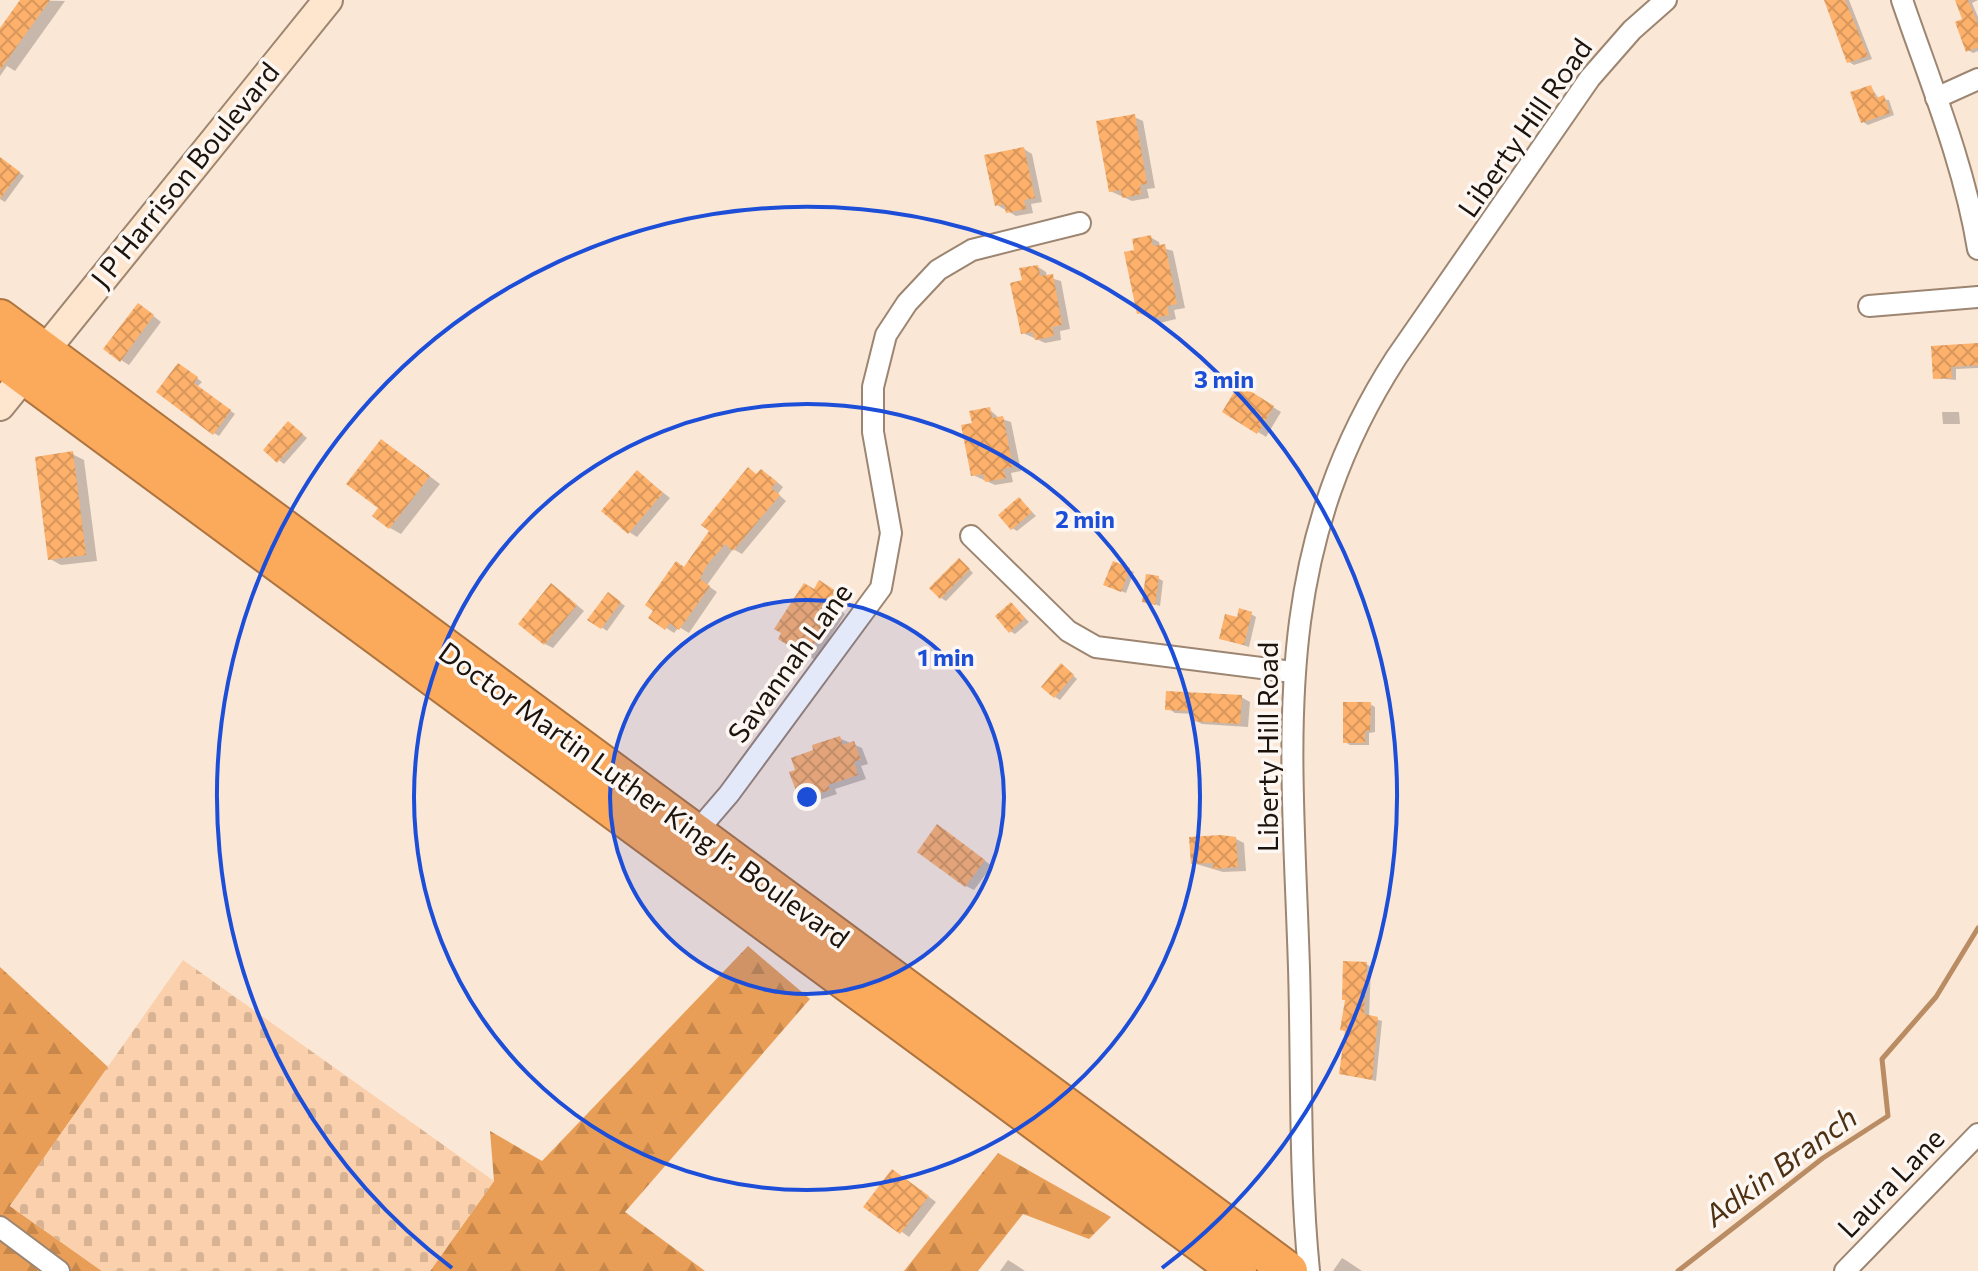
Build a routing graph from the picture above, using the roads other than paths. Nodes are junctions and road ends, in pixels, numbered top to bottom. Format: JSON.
{"nodes":[{"id":1,"x":328,"y":0,"type":"edge"},
{"id":2,"x":1666,"y":0,"type":"edge"},
{"id":3,"x":1902,"y":0,"type":"edge"},
{"id":4,"x":1978,"y":79,"type":"edge"},
{"id":5,"x":1936,"y":98,"type":"junction"},
{"id":6,"x":1080,"y":223,"type":"dead end"},
{"id":7,"x":1978,"y":249,"type":"edge"},
{"id":8,"x":1978,"y":297,"type":"edge"},
{"id":9,"x":1869,"y":306,"type":"dead end"},
{"id":10,"x":0,"y":318,"type":"edge"},
{"id":11,"x":22,"y":361,"type":"edge"},
{"id":12,"x":0,"y":406,"type":"edge"},
{"id":13,"x":971,"y":536,"type":"dead end"},
{"id":14,"x":1292,"y":672,"type":"junction"},
{"id":15,"x":687,"y":845,"type":"junction"},
{"id":16,"x":1978,"y":1134,"type":"edge"},
{"id":17,"x":0,"y":1227,"type":"edge"},
{"id":18,"x":59,"y":1271,"type":"edge"},
{"id":19,"x":1238,"y":1271,"type":"edge"},
{"id":20,"x":1289,"y":1271,"type":"edge"},
{"id":21,"x":1309,"y":1271,"type":"edge"},
{"id":22,"x":1845,"y":1271,"type":"edge"}],
"edges":[{"from":1,"to":11,"type":"street","name":"J P Harrison Boulevard"},
{"from":2,"to":14,"type":"street","name":"Liberty Hill Road"},
{"from":3,"to":5,"type":"street"},
{"from":4,"to":5,"type":"street"},
{"from":5,"to":7,"type":"street"},
{"from":6,"to":15,"type":"street","name":"Savannah Lane"},
{"from":8,"to":9,"type":"street"},
{"from":10,"to":11,"type":"highway","name":"Doctor Martin Luther King Jr. Boulevard"},
{"from":11,"to":12,"type":"street","name":"J P Harrison Boulevard"},
{"from":11,"to":15,"type":"highway","name":"Doctor Martin Luther King Jr. Boulevard"},
{"from":13,"to":14,"type":"street"},
{"from":14,"to":21,"type":"street","name":"Liberty Hill Road"},
{"from":15,"to":19,"type":"highway","name":"Doctor Martin Luther King Jr. Boulevard"},
{"from":15,"to":20,"type":"highway","name":"Doctor Martin Luther King Jr. Boulevard"},
{"from":16,"to":22,"type":"street","name":"Laura Lane"},
{"from":17,"to":18,"type":"street"}]}
